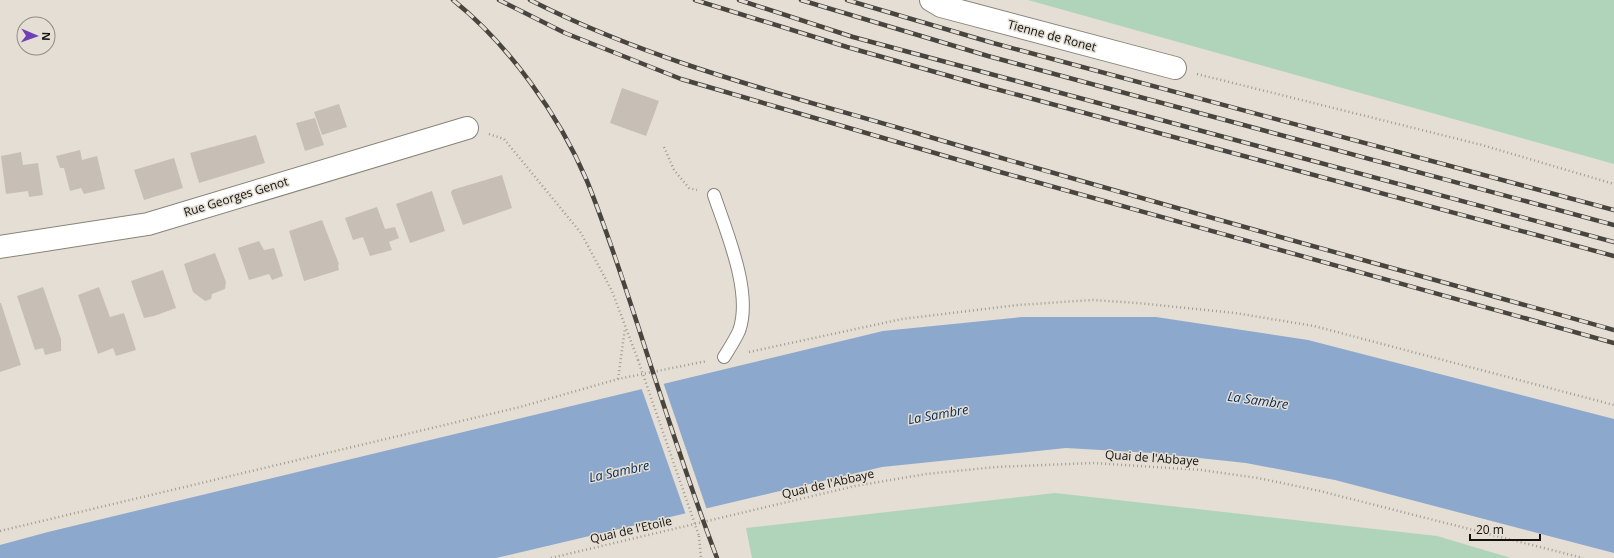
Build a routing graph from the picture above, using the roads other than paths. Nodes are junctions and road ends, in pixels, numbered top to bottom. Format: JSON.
{"nodes":[{"id":1,"x":931,"y":0,"type":"edge"},
{"id":2,"x":1175,"y":68,"type":"road end"},
{"id":3,"x":467,"y":128,"type":"road end"},
{"id":4,"x":714,"y":195,"type":"road end"},
{"id":5,"x":0,"y":247,"type":"edge"},
{"id":6,"x":724,"y":358,"type":"road end"}],
"edges":[{"from":1,"to":2,"type":"street","name":"Tienne de Ronet"},
{"from":3,"to":5,"type":"street","name":"Rue Georges Genot"},
{"from":4,"to":6,"type":"lane"}]}
